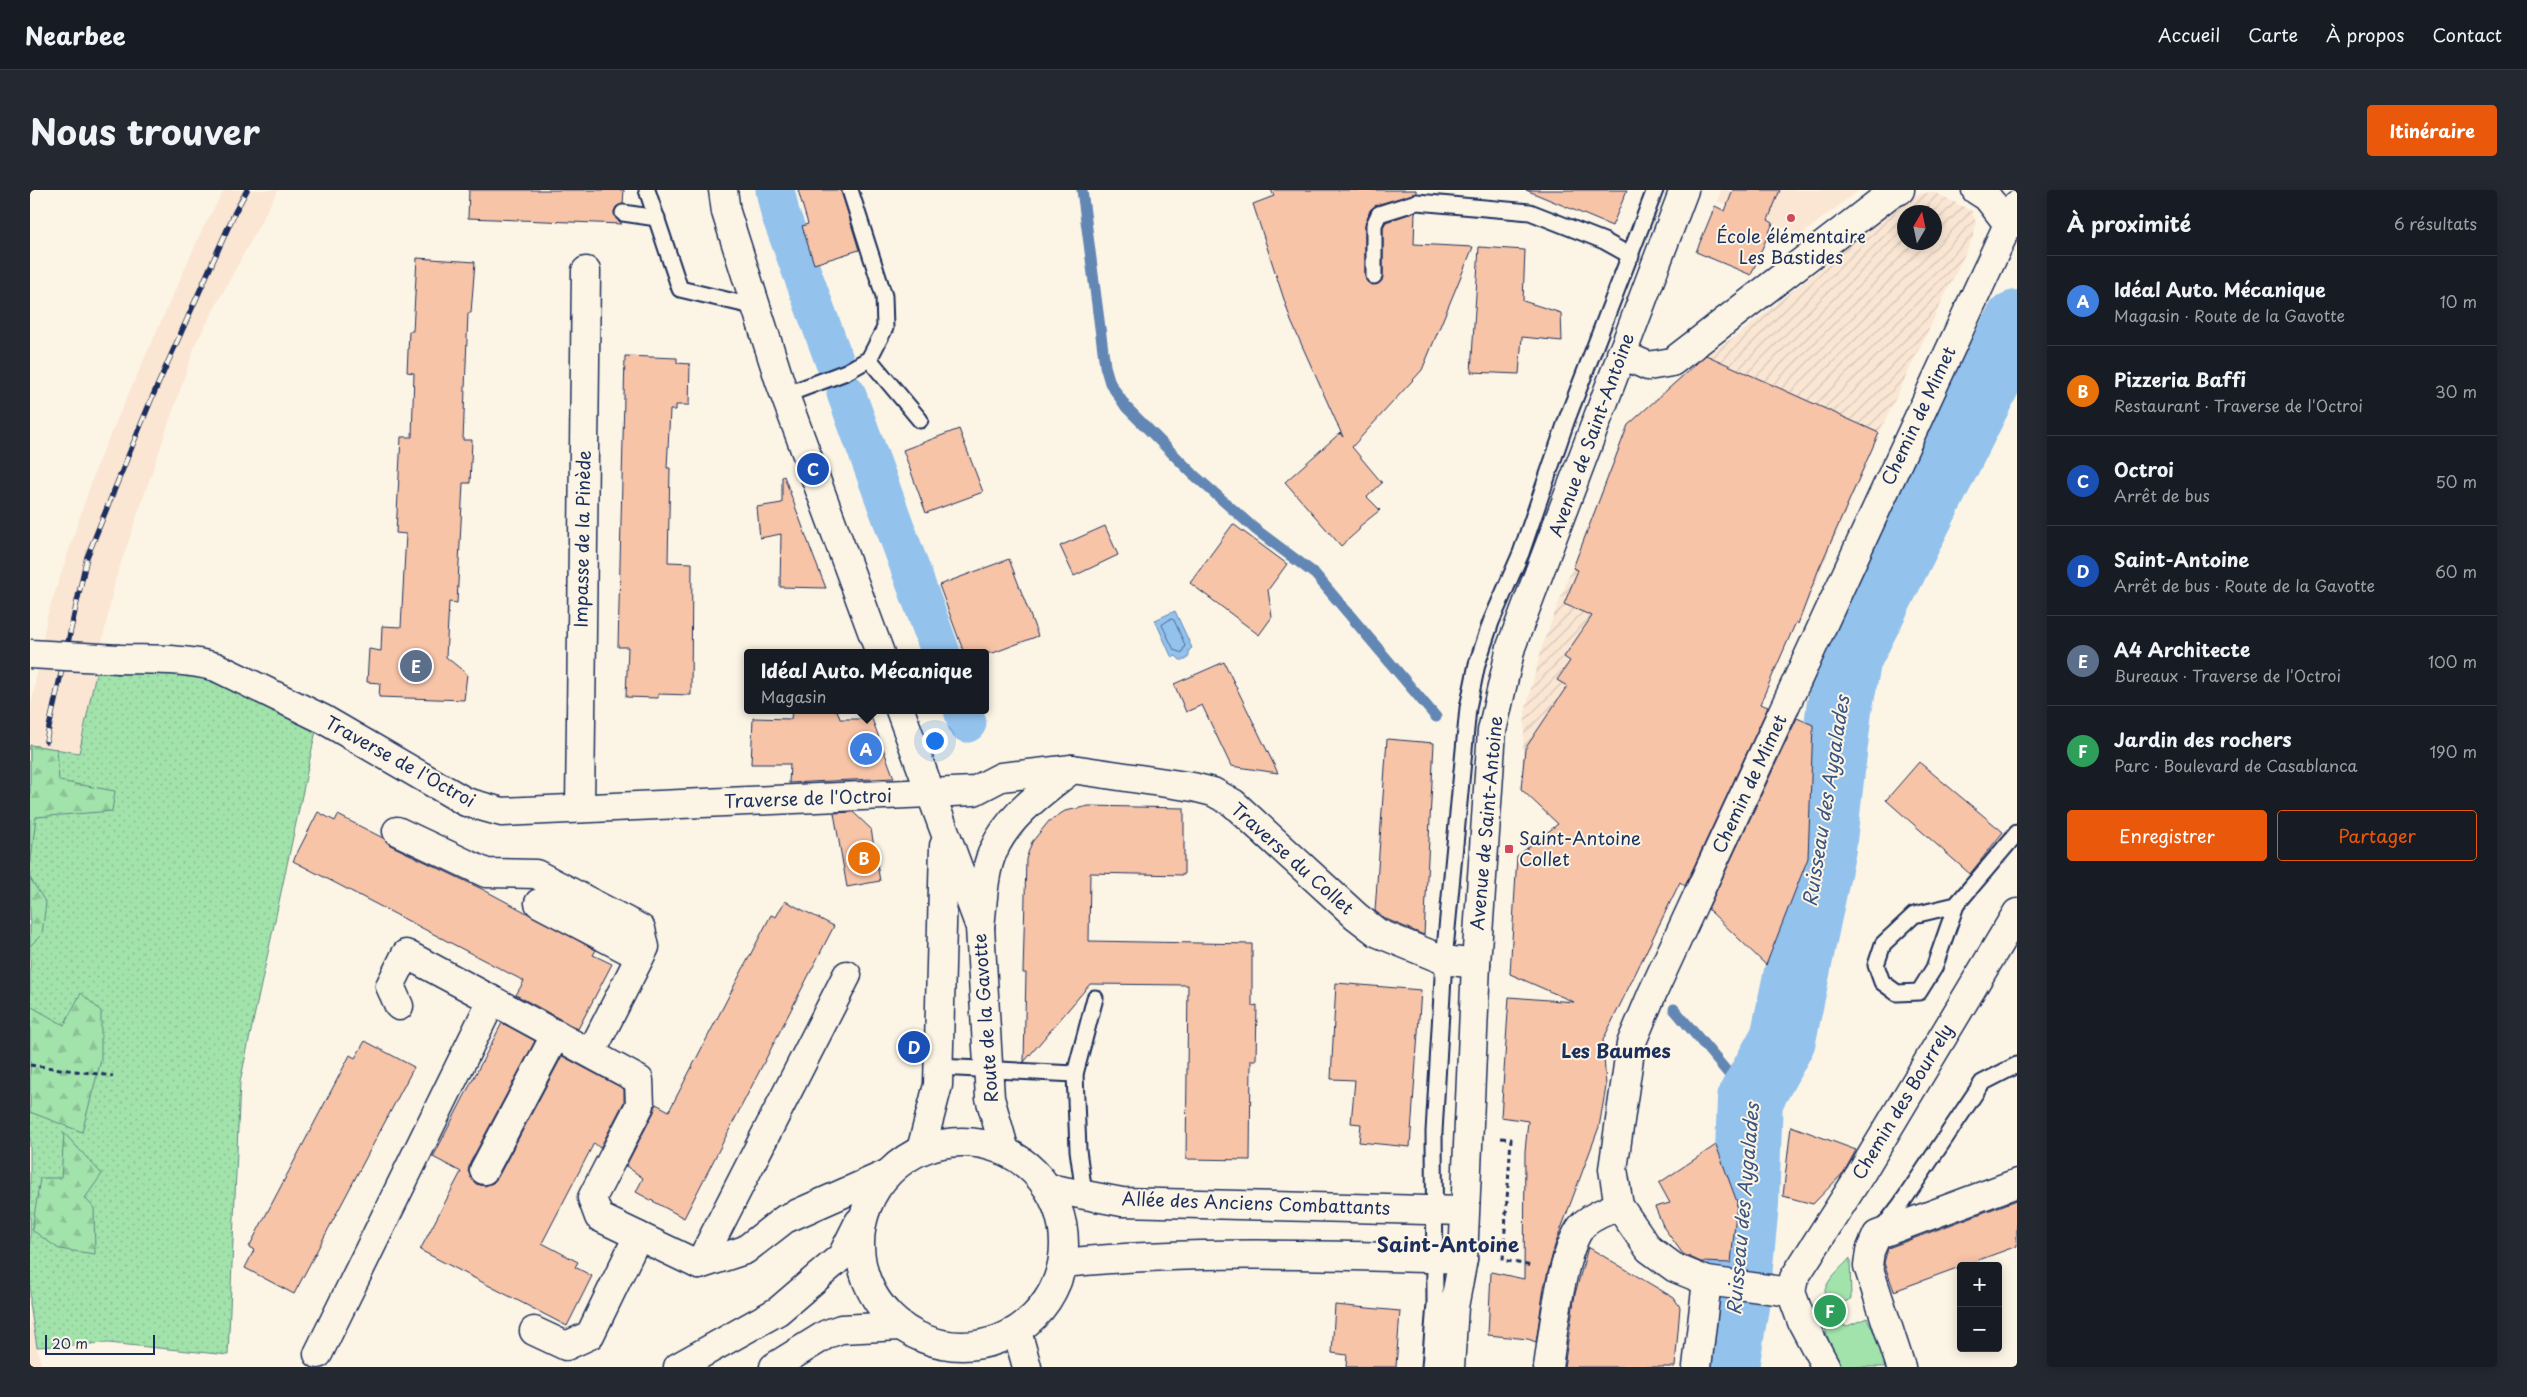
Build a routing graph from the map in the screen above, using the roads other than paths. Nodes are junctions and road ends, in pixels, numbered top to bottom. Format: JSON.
{"nodes":[{"id":1,"x":647,"y":190,"type":"edge"},
{"id":2,"x":723,"y":190,"type":"edge"},
{"id":3,"x":850,"y":190,"type":"edge"},
{"id":4,"x":1655,"y":190,"type":"edge"},
{"id":5,"x":1684,"y":190,"type":"edge"},
{"id":6,"x":1900,"y":190,"type":"edge"},
{"id":7,"x":1976,"y":190,"type":"edge"},
{"id":8,"x":623,"y":213,"type":"dead end"},
{"id":9,"x":2012,"y":214,"type":"edge"},
{"id":10,"x":657,"y":218,"type":"junction"},
{"id":11,"x":1631,"y":256,"type":"junction"},
{"id":12,"x":586,"y":271,"type":"dead end"},
{"id":13,"x":1374,"y":276,"type":"dead end"},
{"id":14,"x":756,"y":307,"type":"junction"},
{"id":15,"x":1621,"y":354,"type":"junction"},
{"id":16,"x":868,"y":359,"type":"junction"},
{"id":17,"x":785,"y":395,"type":"junction"},
{"id":18,"x":920,"y":420,"type":"dead end"},
{"id":19,"x":879,"y":649,"type":"edge"},
{"id":20,"x":30,"y":654,"type":"edge"},
{"id":21,"x":904,"y":721,"type":"edge"},
{"id":22,"x":1072,"y":770,"type":"junction"},
{"id":23,"x":932,"y":794,"type":"junction"},
{"id":24,"x":580,"y":808,"type":"junction"},
{"id":25,"x":945,"y":830,"type":"junction"},
{"id":26,"x":398,"y":831,"type":"dead end"},
{"id":27,"x":2017,"y":833,"type":"edge"},
{"id":28,"x":539,"y":903,"type":"dead end"},
{"id":29,"x":1956,"y":905,"type":"junction"},
{"id":30,"x":2017,"y":913,"type":"edge"},
{"id":31,"x":980,"y":927,"type":"junction"},
{"id":32,"x":640,"y":956,"type":"junction"},
{"id":33,"x":1444,"y":960,"type":"junction"},
{"id":34,"x":1476,"y":964,"type":"junction"},
{"id":35,"x":848,"y":975,"type":"dead end"},
{"id":36,"x":1095,"y":998,"type":"dead end"},
{"id":37,"x":492,"y":1000,"type":"junction"},
{"id":38,"x":398,"y":1006,"type":"dead end"},
{"id":39,"x":556,"y":1034,"type":"junction"},
{"id":40,"x":591,"y":1053,"type":"junction"},
{"id":41,"x":2017,"y":1065,"type":"edge"},
{"id":42,"x":939,"y":1066,"type":"junction"},
{"id":43,"x":988,"y":1068,"type":"junction"},
{"id":44,"x":1075,"y":1074,"type":"junction"},
{"id":45,"x":920,"y":1150,"type":"junction"},
{"id":46,"x":1005,"y":1151,"type":"junction"},
{"id":47,"x":484,"y":1170,"type":"dead end"},
{"id":48,"x":887,"y":1174,"type":"junction"},
{"id":49,"x":2017,"y":1183,"type":"edge"},
{"id":50,"x":1048,"y":1188,"type":"junction"},
{"id":51,"x":1084,"y":1194,"type":"junction"},
{"id":52,"x":1619,"y":1206,"type":"junction"},
{"id":53,"x":865,"y":1209,"type":"junction"},
{"id":54,"x":1433,"y":1210,"type":"junction"},
{"id":55,"x":1464,"y":1211,"type":"junction"},
{"id":56,"x":1876,"y":1235,"type":"junction"},
{"id":57,"x":638,"y":1236,"type":"junction"},
{"id":58,"x":1434,"y":1258,"type":"junction"},
{"id":59,"x":1463,"y":1259,"type":"junction"},
{"id":60,"x":1063,"y":1263,"type":"junction"},
{"id":61,"x":699,"y":1265,"type":"junction"},
{"id":62,"x":1717,"y":1283,"type":"junction"},
{"id":63,"x":1782,"y":1291,"type":"junction"},
{"id":64,"x":901,"y":1326,"type":"junction"},
{"id":65,"x":1017,"y":1330,"type":"junction"},
{"id":66,"x":534,"y":1331,"type":"dead end"},
{"id":67,"x":318,"y":1354,"type":"dead end"},
{"id":68,"x":678,"y":1367,"type":"edge"},
{"id":69,"x":774,"y":1367,"type":"edge"},
{"id":70,"x":1027,"y":1367,"type":"edge"},
{"id":71,"x":1430,"y":1367,"type":"edge"},
{"id":72,"x":1450,"y":1367,"type":"edge"},
{"id":73,"x":1548,"y":1367,"type":"edge"},
{"id":74,"x":1697,"y":1367,"type":"edge"},
{"id":75,"x":1826,"y":1367,"type":"edge"},
{"id":76,"x":1901,"y":1367,"type":"edge"}],
"edges":[{"from":1,"to":10,"type":"lane"},
{"from":2,"to":14,"type":"street"},
{"from":3,"to":16,"type":"lane"},
{"from":4,"to":11,"type":"lane"},
{"from":5,"to":15,"type":"street","name":"Avenue de Saint-Antoine"},
{"from":6,"to":15,"type":"street"},
{"from":7,"to":9,"type":"street"},
{"from":8,"to":10,"type":"lane"},
{"from":9,"to":52,"type":"street","name":"Chemin de Mimet"},
{"from":10,"to":14,"type":"lane"},
{"from":11,"to":13,"type":"lane"},
{"from":11,"to":33,"type":"lane"},
{"from":12,"to":24,"type":"street","name":"Impasse de la Pinède"},
{"from":14,"to":17,"type":"street"},
{"from":15,"to":34,"type":"street","name":"Avenue de Saint-Antoine"},
{"from":16,"to":17,"type":"lane"},
{"from":16,"to":18,"type":"lane"},
{"from":17,"to":19,"type":"street"},
{"from":20,"to":24,"type":"street","name":"Traverse de l'Octroi","bridge":true},
{"from":21,"to":23,"type":"street","name":"Route de la Gavotte"},
{"from":22,"to":23,"type":"street","name":"Traverse du Collet"},
{"from":22,"to":31,"type":"street"},
{"from":22,"to":33,"type":"street","name":"Traverse du Collet"},
{"from":23,"to":24,"type":"street","name":"Traverse de l'Octroi"},
{"from":23,"to":25,"type":"street","name":"Route de la Gavotte"},
{"from":25,"to":31,"type":"street","name":"Route de la Gavotte"},
{"from":25,"to":42,"type":"street","name":"Route de la Gavotte"},
{"from":26,"to":32,"type":"street"},
{"from":27,"to":29,"type":"lane"},
{"from":28,"to":32,"type":"street"},
{"from":29,"to":29,"type":"lane"},
{"from":30,"to":63,"type":"street","name":"Chemin des Bourrely"},
{"from":31,"to":43,"type":"street","name":"Route de la Gavotte"},
{"from":32,"to":40,"type":"street"},
{"from":33,"to":34,"type":"street","name":"Traverse du Collet"},
{"from":33,"to":54,"type":"lane"},
{"from":34,"to":55,"type":"street","name":"Avenue de Saint-Antoine"},
{"from":35,"to":61,"type":"street"},
{"from":36,"to":44,"type":"lane"},
{"from":37,"to":38,"type":"street"},
{"from":37,"to":39,"type":"street"},
{"from":37,"to":67,"type":"street"},
{"from":39,"to":40,"type":"street"},
{"from":39,"to":47,"type":"street"},
{"from":40,"to":57,"type":"street"},
{"from":41,"to":56,"type":"lane"},
{"from":42,"to":43,"type":"lane"},
{"from":42,"to":45,"type":"street","name":"Route de la Gavotte"},
{"from":43,"to":44,"type":"lane"},
{"from":43,"to":46,"type":"street","name":"Route de la Gavotte"},
{"from":44,"to":51,"type":"lane"},
{"from":45,"to":46,"type":"street"},
{"from":45,"to":48,"type":"street"},
{"from":46,"to":50,"type":"street"},
{"from":48,"to":53,"type":"street"},
{"from":48,"to":61,"type":"street"},
{"from":49,"to":56,"type":"street"},
{"from":50,"to":51,"type":"street","name":"Allée des Anciens Combattants"},
{"from":50,"to":60,"type":"street"},
{"from":51,"to":54,"type":"street","name":"Allée des Anciens Combattants"},
{"from":52,"to":62,"type":"street"},
{"from":52,"to":73,"type":"street"},
{"from":53,"to":64,"type":"street"},
{"from":53,"to":68,"type":"street"},
{"from":54,"to":55,"type":"street","name":"Allée des Anciens Combattants"},
{"from":54,"to":58,"type":"lane"},
{"from":55,"to":59,"type":"street","name":"Avenue de Saint-Antoine"},
{"from":56,"to":76,"type":"street"},
{"from":57,"to":61,"type":"street"},
{"from":57,"to":66,"type":"street"},
{"from":58,"to":59,"type":"street"},
{"from":58,"to":60,"type":"street"},
{"from":58,"to":71,"type":"lane"},
{"from":59,"to":72,"type":"street","name":"Avenue de Saint-Antoine"},
{"from":60,"to":65,"type":"street"},
{"from":62,"to":63,"type":"street"},
{"from":62,"to":74,"type":"street"},
{"from":63,"to":75,"type":"street"},
{"from":64,"to":65,"type":"street"},
{"from":64,"to":69,"type":"street"},
{"from":65,"to":70,"type":"street"}]}
